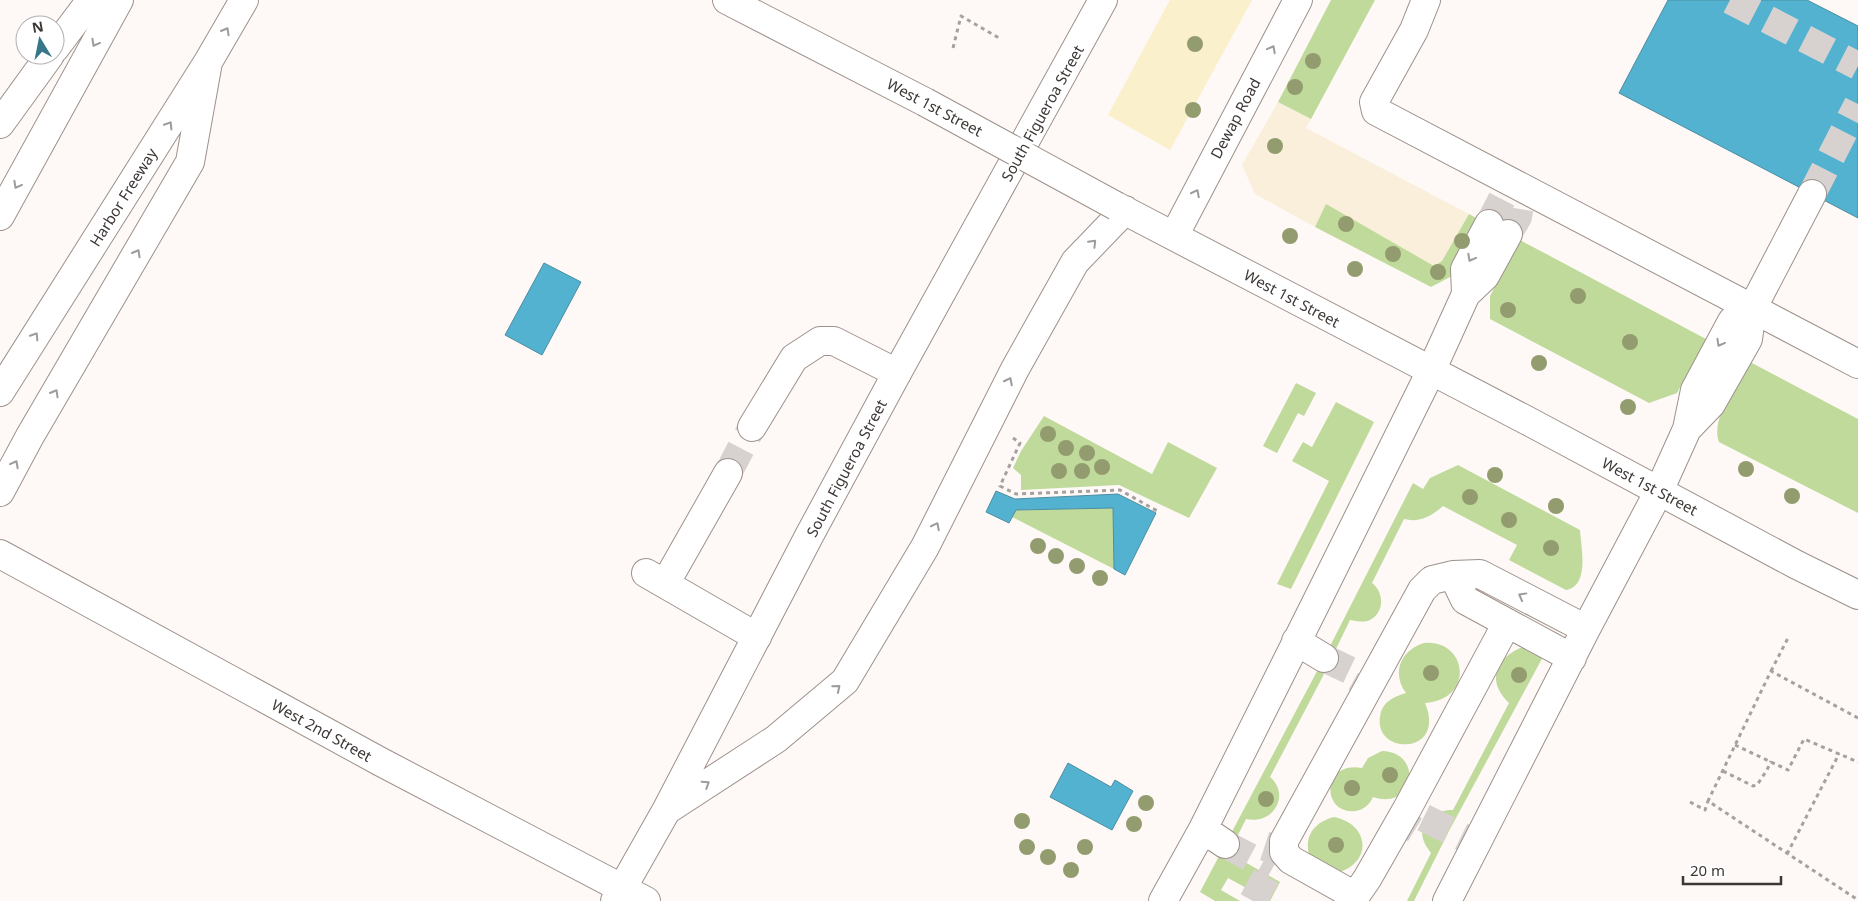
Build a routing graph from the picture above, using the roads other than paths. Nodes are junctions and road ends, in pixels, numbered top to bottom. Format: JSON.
{"nodes":[{"id":1,"x":91,"y":0,"type":"edge"},
{"id":2,"x":119,"y":0,"type":"edge"},
{"id":3,"x":244,"y":0,"type":"edge"},
{"id":4,"x":726,"y":0,"type":"edge"},
{"id":5,"x":1103,"y":0,"type":"edge"},
{"id":6,"x":1298,"y":0,"type":"edge"},
{"id":7,"x":1426,"y":0,"type":"edge"},
{"id":8,"x":65,"y":35,"type":"edge"},
{"id":9,"x":208,"y":62,"type":"junction"},
{"id":10,"x":43,"y":65,"type":"edge"},
{"id":11,"x":21,"y":94,"type":"junction"},
{"id":12,"x":0,"y":119,"type":"edge"},
{"id":13,"x":0,"y":124,"type":"edge"},
{"id":14,"x":1812,"y":194,"type":"tunnel mouth"},
{"id":15,"x":1121,"y":208,"type":"junction"},
{"id":16,"x":0,"y":216,"type":"edge"},
{"id":17,"x":1499,"y":229,"type":"tunnel mouth"},
{"id":18,"x":1174,"y":236,"type":"junction"},
{"id":19,"x":1752,"y":309,"type":"junction"},
{"id":20,"x":1858,"y":364,"type":"edge"},
{"id":21,"x":1431,"y":371,"type":"junction"},
{"id":22,"x":897,"y":373,"type":"junction"},
{"id":23,"x":0,"y":392,"type":"edge"},
{"id":24,"x":752,"y":427,"type":"tunnel mouth"},
{"id":25,"x":728,"y":473,"type":"tunnel mouth"},
{"id":26,"x":1659,"y":491,"type":"junction"},
{"id":27,"x":0,"y":492,"type":"edge"},
{"id":28,"x":0,"y":554,"type":"edge"},
{"id":29,"x":1453,"y":575,"type":"junction"},
{"id":30,"x":1858,"y":595,"type":"edge"},
{"id":31,"x":1507,"y":623,"type":"junction"},
{"id":32,"x":1586,"y":630,"type":"junction"},
{"id":33,"x":757,"y":636,"type":"junction"},
{"id":34,"x":1296,"y":641,"type":"junction"},
{"id":35,"x":1324,"y":658,"type":"tunnel mouth"},
{"id":36,"x":1572,"y":658,"type":"junction"},
{"id":37,"x":666,"y":811,"type":"junction"},
{"id":38,"x":619,"y":894,"type":"edge"},
{"id":39,"x":646,"y":901,"type":"edge"},
{"id":40,"x":1163,"y":901,"type":"edge"},
{"id":41,"x":1447,"y":901,"type":"edge"}],
"edges":[{"from":1,"to":8,"type":"main road"},
{"from":2,"to":16,"type":"main road","one_way":true},
{"from":9,"to":3,"type":"main road","name":"Harbor Freeway","one_way":true},
{"from":4,"to":15,"type":"main road","name":"West 1st Street","bridge":true},
{"from":5,"to":22,"type":"main road","name":"South Figueroa Street"},
{"from":18,"to":6,"type":"main road","name":"Dewap Road","one_way":true},
{"from":7,"to":19,"type":"main road"},
{"from":23,"to":9,"type":"main road","name":"Harbor Freeway","one_way":true},
{"from":27,"to":9,"type":"main road","one_way":true},
{"from":10,"to":11,"type":"main road"},
{"from":11,"to":12,"type":"main road"},
{"from":11,"to":13,"type":"main road"},
{"from":14,"to":19,"type":"main road"},
{"from":15,"to":18,"type":"main road","name":"West 1st Street"},
{"from":37,"to":15,"type":"main road","one_way":true},
{"from":17,"to":21,"type":"main road"},
{"from":18,"to":21,"type":"main road","name":"West 1st Street"},
{"from":19,"to":20,"type":"main road"},
{"from":19,"to":26,"type":"main road"},
{"from":21,"to":26,"type":"main road","name":"West 1st Street"},
{"from":21,"to":34,"type":"main road"},
{"from":22,"to":24,"type":"main road"},
{"from":22,"to":33,"type":"main road","name":"South Figueroa Street"},
{"from":25,"to":33,"type":"main road"},
{"from":26,"to":30,"type":"main road","name":"West 1st Street"},
{"from":26,"to":32,"type":"main road"},
{"from":28,"to":38,"type":"main road","name":"West 2nd Street"},
{"from":29,"to":31,"type":"main road"},
{"from":29,"to":31,"type":"main road"},
{"from":32,"to":29,"type":"main road","one_way":true},
{"from":31,"to":36,"type":"main road"},
{"from":32,"to":36,"type":"main road"},
{"from":33,"to":37,"type":"main road","name":"South Figueroa Street"},
{"from":34,"to":35,"type":"main road"},
{"from":34,"to":40,"type":"main road"},
{"from":36,"to":41,"type":"main road"},
{"from":37,"to":38,"type":"main road","name":"South Figueroa Street"},
{"from":38,"to":39,"type":"main road","name":"West 2nd Street"}]}
